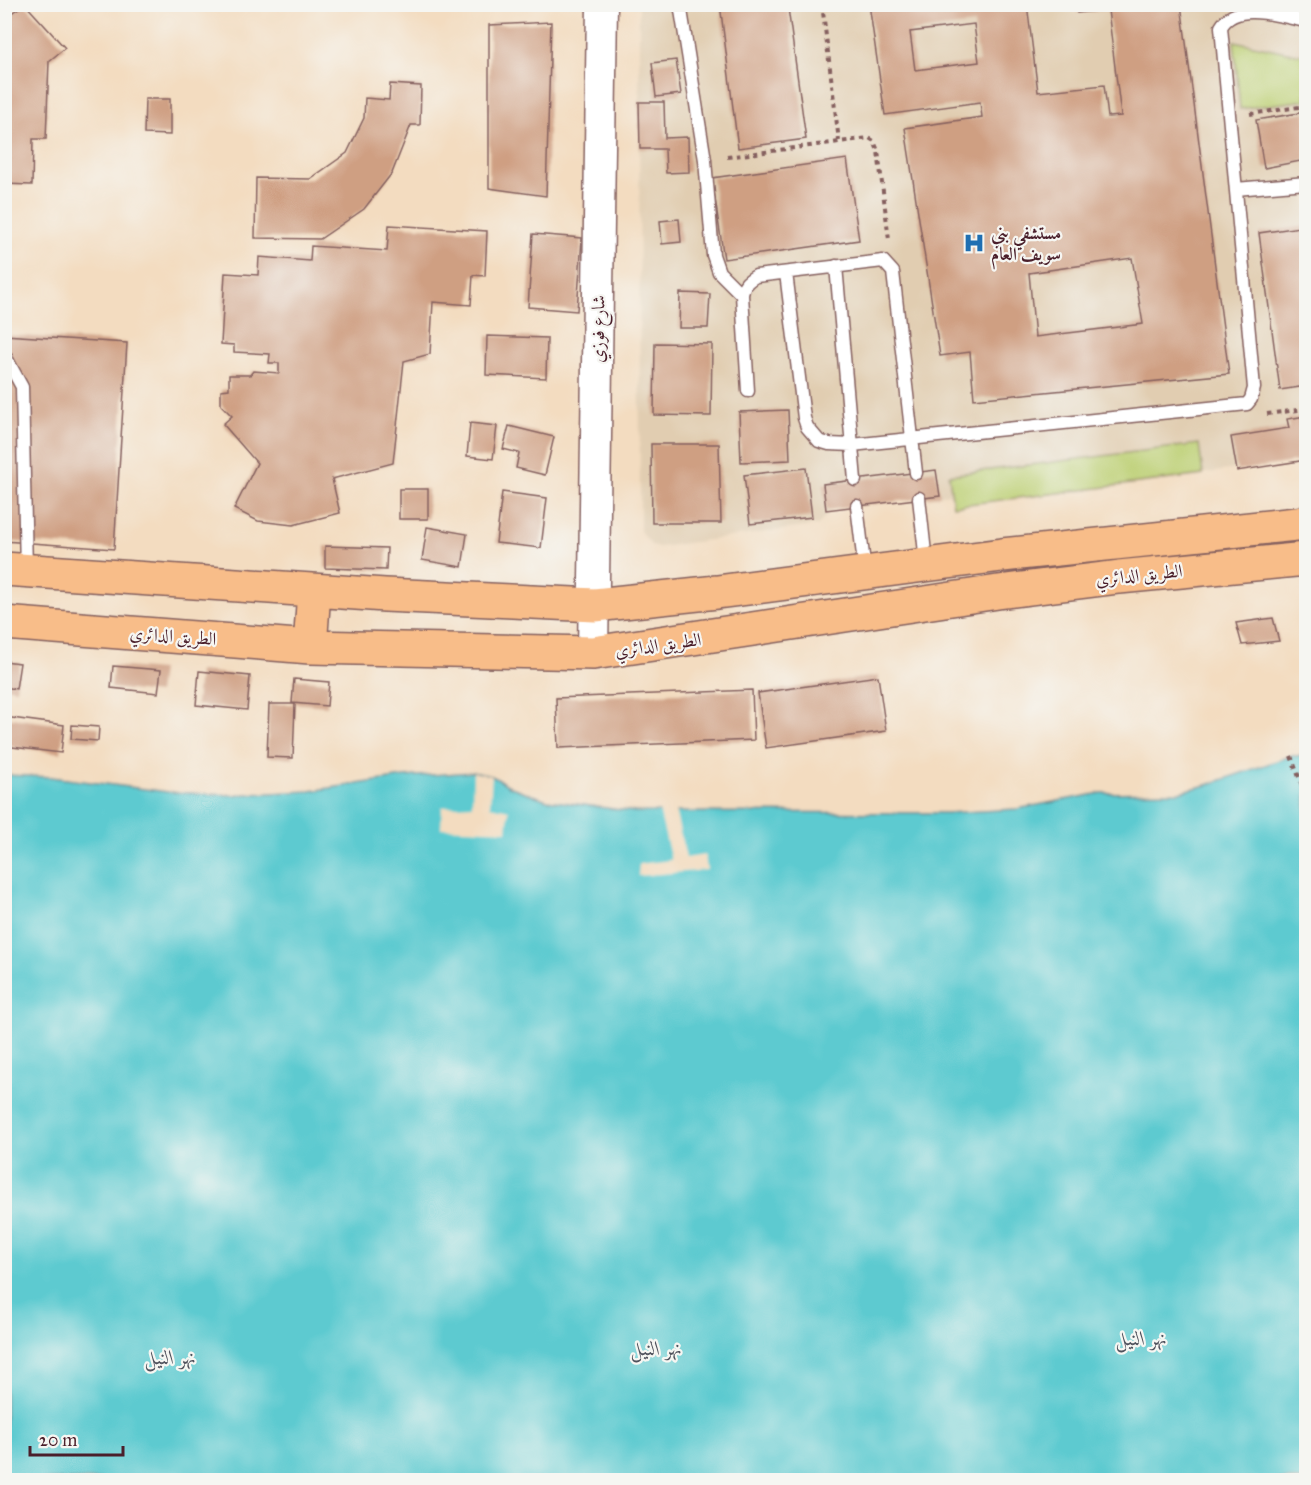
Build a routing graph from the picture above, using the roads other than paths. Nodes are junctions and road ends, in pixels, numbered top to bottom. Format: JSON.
{"nodes":[{"id":1,"x":602,"y":4,"type":"edge"},
{"id":2,"x":680,"y":4,"type":"edge"},
{"id":3,"x":1306,"y":21,"type":"edge"},
{"id":4,"x":1306,"y":183,"type":"edge"},
{"id":5,"x":1236,"y":189,"type":"junction"},
{"id":6,"x":836,"y":266,"type":"junction"},
{"id":7,"x":786,"y":273,"type":"junction"},
{"id":8,"x":742,"y":295,"type":"junction"},
{"id":9,"x":4,"y":354,"type":"edge"},
{"id":10,"x":748,"y":391,"type":"dead end"},
{"id":11,"x":911,"y":441,"type":"junction"},
{"id":12,"x":852,"y":445,"type":"junction"},
{"id":13,"x":916,"y":473,"type":"dead end"},
{"id":14,"x":855,"y":480,"type":"dead end"},
{"id":15,"x":919,"y":498,"type":"dead end"},
{"id":16,"x":857,"y":506,"type":"dead end"},
{"id":17,"x":1306,"y":523,"type":"edge"},
{"id":18,"x":1306,"y":559,"type":"edge"},
{"id":19,"x":927,"y":565,"type":"junction"},
{"id":20,"x":15,"y":570,"type":"edge"},
{"id":21,"x":865,"y":573,"type":"junction"},
{"id":22,"x":314,"y":591,"type":"junction"},
{"id":23,"x":596,"y":605,"type":"junction"},
{"id":24,"x":4,"y":623,"type":"edge"},
{"id":25,"x":310,"y":647,"type":"junction"},
{"id":26,"x":593,"y":653,"type":"junction"}],
"edges":[{"from":1,"to":23,"type":"street","name":"شارع فوزي"},
{"from":2,"to":8,"type":"lane"},
{"from":3,"to":5,"type":"lane"},
{"from":4,"to":5,"type":"lane"},
{"from":5,"to":11,"type":"lane"},
{"from":6,"to":7,"type":"lane"},
{"from":6,"to":11,"type":"lane"},
{"from":6,"to":12,"type":"lane"},
{"from":7,"to":8,"type":"lane"},
{"from":7,"to":12,"type":"lane"},
{"from":8,"to":10,"type":"lane"},
{"from":9,"to":20,"type":"lane"},
{"from":11,"to":12,"type":"lane"},
{"from":11,"to":13,"type":"lane"},
{"from":12,"to":14,"type":"lane"},
{"from":15,"to":19,"type":"lane"},
{"from":16,"to":21,"type":"lane"},
{"from":17,"to":19,"type":"highway","name":"الطريق الدائري"},
{"from":18,"to":26,"type":"highway","name":"الطريق الدائري"},
{"from":19,"to":21,"type":"highway","name":"الطريق الدائري"},
{"from":20,"to":22,"type":"highway","name":"الطريق الدائري"},
{"from":21,"to":23,"type":"highway","name":"الطريق الدائري"},
{"from":22,"to":23,"type":"highway","name":"الطريق الدائري"},
{"from":22,"to":25,"type":"highway"},
{"from":23,"to":26,"type":"street","name":"شارع فوزي"},
{"from":24,"to":25,"type":"highway","name":"الطريق الدائري"},
{"from":25,"to":26,"type":"highway","name":"الطريق الدائري"}]}
